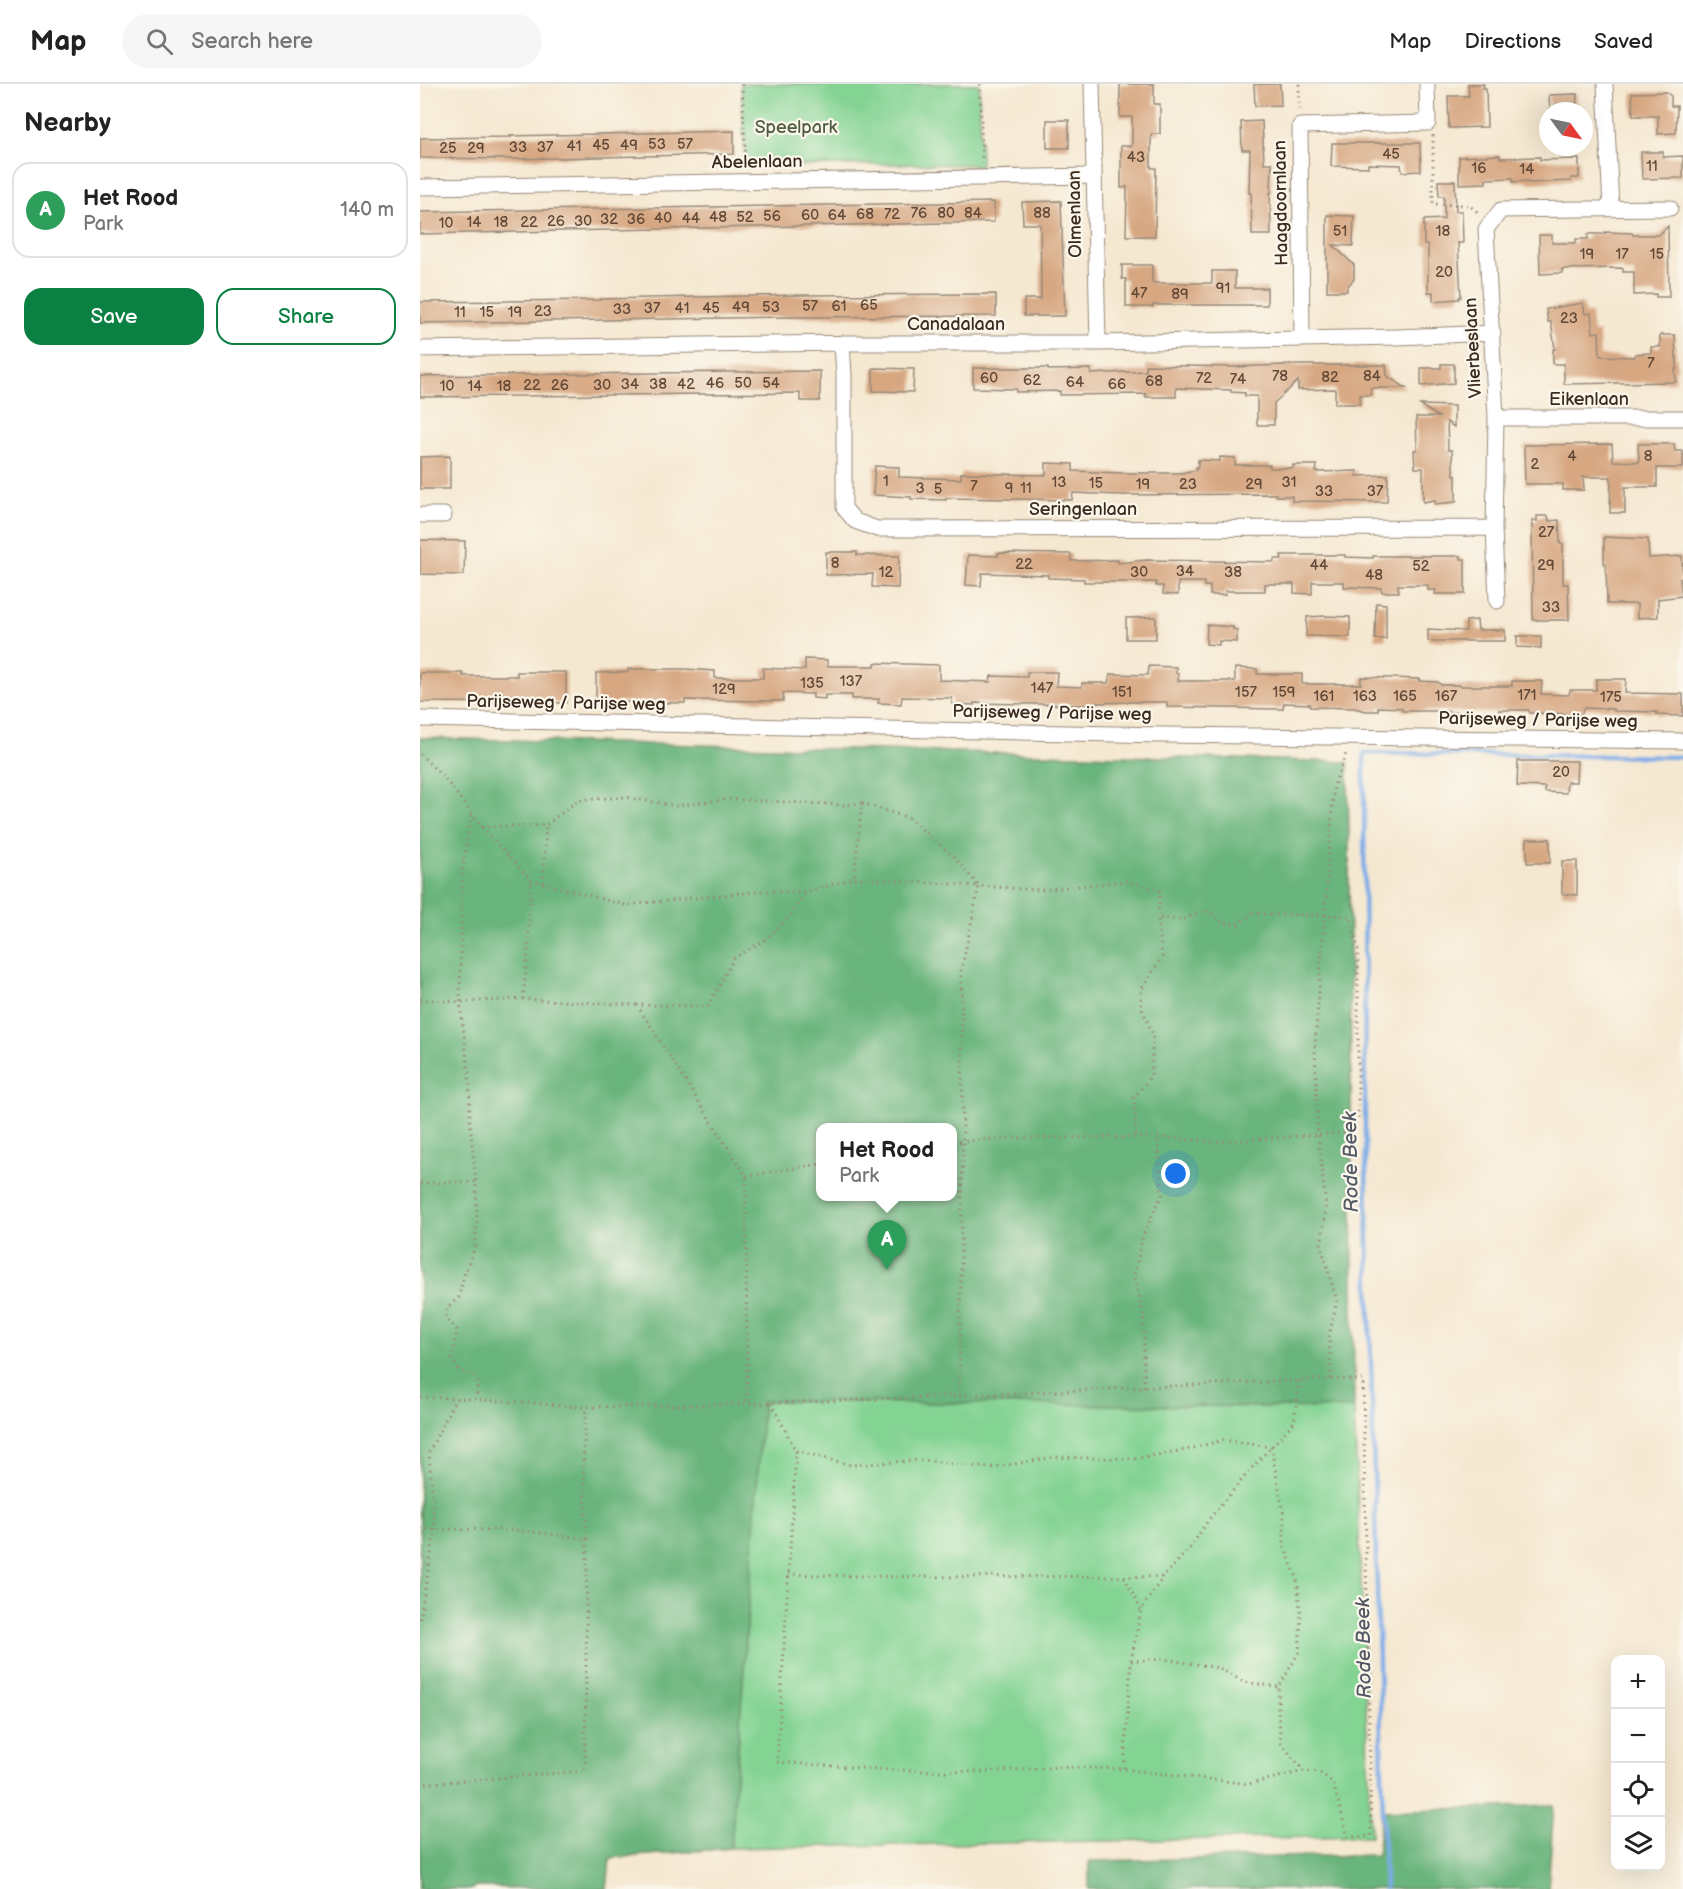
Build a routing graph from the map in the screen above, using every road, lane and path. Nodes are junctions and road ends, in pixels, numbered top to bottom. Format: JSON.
{"nodes":[{"id":1,"x":742,"y":84,"type":"edge"},
{"id":2,"x":980,"y":84,"type":"edge"},
{"id":3,"x":1092,"y":84,"type":"edge"},
{"id":4,"x":1299,"y":84,"type":"edge"},
{"id":5,"x":1427,"y":84,"type":"edge"},
{"id":6,"x":1605,"y":84,"type":"edge"},
{"id":7,"x":1428,"y":123,"type":"junction"},
{"id":8,"x":1299,"y":126,"type":"junction"},
{"id":9,"x":1094,"y":176,"type":"junction"},
{"id":10,"x":982,"y":178,"type":"junction"},
{"id":11,"x":747,"y":182,"type":"junction"},
{"id":12,"x":420,"y":187,"type":"edge"},
{"id":13,"x":1611,"y":208,"type":"junction"},
{"id":14,"x":1670,"y":208,"type":"dead end"},
{"id":15,"x":1492,"y":222,"type":"junction"},
{"id":16,"x":1493,"y":333,"type":"junction"},
{"id":17,"x":1302,"y":339,"type":"junction"},
{"id":18,"x":842,"y":343,"type":"junction"},
{"id":19,"x":1098,"y":343,"type":"junction"},
{"id":20,"x":420,"y":349,"type":"edge"},
{"id":21,"x":1496,"y":418,"type":"junction"},
{"id":22,"x":1683,"y":418,"type":"edge"},
{"id":23,"x":420,"y":515,"type":"edge"},
{"id":24,"x":444,"y":515,"type":"dead end"},
{"id":25,"x":1494,"y":528,"type":"junction"},
{"id":26,"x":1497,"y":601,"type":"dead end"},
{"id":27,"x":420,"y":719,"type":"edge"},
{"id":28,"x":1351,"y":738,"type":"junction"},
{"id":29,"x":1683,"y":741,"type":"edge"},
{"id":30,"x":420,"y":754,"type":"edge"},
{"id":31,"x":862,"y":803,"type":"junction"},
{"id":32,"x":471,"y":813,"type":"junction"},
{"id":33,"x":546,"y":825,"type":"junction"},
{"id":34,"x":482,"y":826,"type":"junction"},
{"id":35,"x":854,"y":878,"type":"junction"},
{"id":36,"x":531,"y":880,"type":"junction"},
{"id":37,"x":543,"y":884,"type":"junction"},
{"id":38,"x":979,"y":886,"type":"junction"},
{"id":39,"x":806,"y":892,"type":"junction"},
{"id":40,"x":1324,"y":915,"type":"junction"},
{"id":41,"x":1158,"y":918,"type":"junction"},
{"id":42,"x":420,"y":999,"type":"edge"},
{"id":43,"x":523,"y":999,"type":"junction"},
{"id":44,"x":460,"y":1002,"type":"junction"},
{"id":45,"x":636,"y":1005,"type":"junction"},
{"id":46,"x":1318,"y":1134,"type":"junction"},
{"id":47,"x":1136,"y":1137,"type":"junction"},
{"id":48,"x":1158,"y":1137,"type":"junction"},
{"id":49,"x":963,"y":1141,"type":"junction"},
{"id":50,"x":957,"y":1142,"type":"edge"},
{"id":51,"x":816,"y":1165,"type":"edge"},
{"id":52,"x":746,"y":1176,"type":"junction"},
{"id":53,"x":476,"y":1182,"type":"junction"},
{"id":54,"x":420,"y":1183,"type":"edge"},
{"id":55,"x":1331,"y":1379,"type":"junction"},
{"id":56,"x":1299,"y":1380,"type":"junction"},
{"id":57,"x":1144,"y":1387,"type":"junction"},
{"id":58,"x":959,"y":1395,"type":"junction"},
{"id":59,"x":420,"y":1397,"type":"edge"},
{"id":60,"x":456,"y":1398,"type":"junction"},
{"id":61,"x":476,"y":1399,"type":"junction"},
{"id":62,"x":771,"y":1403,"type":"junction"},
{"id":63,"x":747,"y":1404,"type":"junction"},
{"id":64,"x":586,"y":1407,"type":"junction"},
{"id":65,"x":1271,"y":1447,"type":"junction"},
{"id":66,"x":796,"y":1451,"type":"junction"},
{"id":67,"x":420,"y":1529,"type":"edge"},
{"id":68,"x":435,"y":1530,"type":"junction"},
{"id":69,"x":587,"y":1539,"type":"junction"},
{"id":70,"x":788,"y":1575,"type":"junction"},
{"id":71,"x":1123,"y":1577,"type":"junction"},
{"id":72,"x":1163,"y":1578,"type":"junction"},
{"id":73,"x":1141,"y":1610,"type":"junction"},
{"id":74,"x":420,"y":1619,"type":"edge"},
{"id":75,"x":1131,"y":1661,"type":"junction"},
{"id":76,"x":1279,"y":1687,"type":"junction"},
{"id":77,"x":1124,"y":1769,"type":"junction"},
{"id":78,"x":1304,"y":1771,"type":"junction"},
{"id":79,"x":420,"y":1784,"type":"edge"}],
"edges":[{"from":1,"to":11,"type":"path"},
{"from":2,"to":10,"type":"path"},
{"from":3,"to":9,"type":"street","name":"Olmenlaan"},
{"from":4,"to":8,"type":"path"},
{"from":5,"to":7,"type":"street"},
{"from":6,"to":13,"type":"street"},
{"from":7,"to":8,"type":"street","name":"Haagdoornlaan"},
{"from":7,"to":15,"type":"path"},
{"from":8,"to":17,"type":"street","name":"Haagdoornlaan"},
{"from":9,"to":10,"type":"street","name":"Abelenlaan"},
{"from":9,"to":19,"type":"street","name":"Olmenlaan"},
{"from":10,"to":11,"type":"street","name":"Abelenlaan"},
{"from":11,"to":12,"type":"street","name":"Abelenlaan"},
{"from":13,"to":14,"type":"street"},
{"from":13,"to":15,"type":"street"},
{"from":15,"to":16,"type":"street","name":"Vlierbeslaan"},
{"from":16,"to":17,"type":"street","name":"Canadalaan"},
{"from":16,"to":21,"type":"street","name":"Vlierbeslaan"},
{"from":17,"to":19,"type":"street","name":"Canadalaan"},
{"from":18,"to":19,"type":"street","name":"Canadalaan"},
{"from":18,"to":20,"type":"street","name":"Canadalaan"},
{"from":18,"to":25,"type":"street","name":"Seringenlaan"},
{"from":21,"to":22,"type":"street","name":"Eikenlaan"},
{"from":21,"to":25,"type":"street","name":"Vlierbeslaan"},
{"from":23,"to":24,"type":"street"},
{"from":25,"to":26,"type":"street","name":"Vlierbeslaan"},
{"from":27,"to":28,"type":"street","name":"Parijseweg / Parijse weg"},
{"from":28,"to":29,"type":"street","name":"Parijseweg / Parijse weg"},
{"from":28,"to":40,"type":"path"},
{"from":30,"to":32,"type":"path"},
{"from":31,"to":33,"type":"path"},
{"from":31,"to":35,"type":"path"},
{"from":31,"to":38,"type":"path"},
{"from":32,"to":34,"type":"path"},
{"from":32,"to":44,"type":"path"},
{"from":33,"to":34,"type":"path"},
{"from":33,"to":37,"type":"path"},
{"from":34,"to":36,"type":"path"},
{"from":35,"to":38,"type":"path"},
{"from":35,"to":39,"type":"path"},
{"from":36,"to":37,"type":"path"},
{"from":36,"to":43,"type":"path"},
{"from":37,"to":39,"type":"path"},
{"from":38,"to":41,"type":"path"},
{"from":38,"to":49,"type":"path"},
{"from":39,"to":45,"type":"path"},
{"from":40,"to":41,"type":"path"},
{"from":40,"to":46,"type":"path"},
{"from":40,"to":46,"type":"path"},
{"from":41,"to":47,"type":"path"},
{"from":42,"to":44,"type":"path"},
{"from":43,"to":44,"type":"path"},
{"from":43,"to":45,"type":"path"},
{"from":44,"to":53,"type":"path"},
{"from":45,"to":52,"type":"path"},
{"from":46,"to":48,"type":"path"},
{"from":46,"to":55,"type":"path"},
{"from":47,"to":48,"type":"path"},
{"from":47,"to":49,"type":"path"},
{"from":48,"to":57,"type":"path"},
{"from":49,"to":50,"type":"path"},
{"from":49,"to":58,"type":"path"},
{"from":51,"to":52,"type":"path"},
{"from":52,"to":63,"type":"path"},
{"from":53,"to":54,"type":"path"},
{"from":53,"to":61,"type":"path"},
{"from":55,"to":56,"type":"path"},
{"from":55,"to":78,"type":"path"},
{"from":56,"to":57,"type":"path"},
{"from":56,"to":65,"type":"path"},
{"from":57,"to":58,"type":"path"},
{"from":58,"to":62,"type":"path"},
{"from":59,"to":60,"type":"path"},
{"from":60,"to":61,"type":"path"},
{"from":60,"to":68,"type":"path"},
{"from":61,"to":64,"type":"path"},
{"from":62,"to":63,"type":"path"},
{"from":62,"to":66,"type":"path"},
{"from":63,"to":64,"type":"path"},
{"from":64,"to":69,"type":"path"},
{"from":65,"to":66,"type":"path"},
{"from":65,"to":72,"type":"path"},
{"from":65,"to":76,"type":"path"},
{"from":66,"to":70,"type":"path"},
{"from":67,"to":68,"type":"path"},
{"from":68,"to":69,"type":"path"},
{"from":68,"to":74,"type":"path"},
{"from":69,"to":79,"type":"path"},
{"from":70,"to":71,"type":"path"},
{"from":70,"to":77,"type":"path"},
{"from":71,"to":72,"type":"path"},
{"from":71,"to":73,"type":"path"},
{"from":72,"to":73,"type":"path"},
{"from":73,"to":75,"type":"path"},
{"from":75,"to":76,"type":"path"},
{"from":75,"to":77,"type":"path"},
{"from":76,"to":78,"type":"path"},
{"from":77,"to":78,"type":"path"}]}
